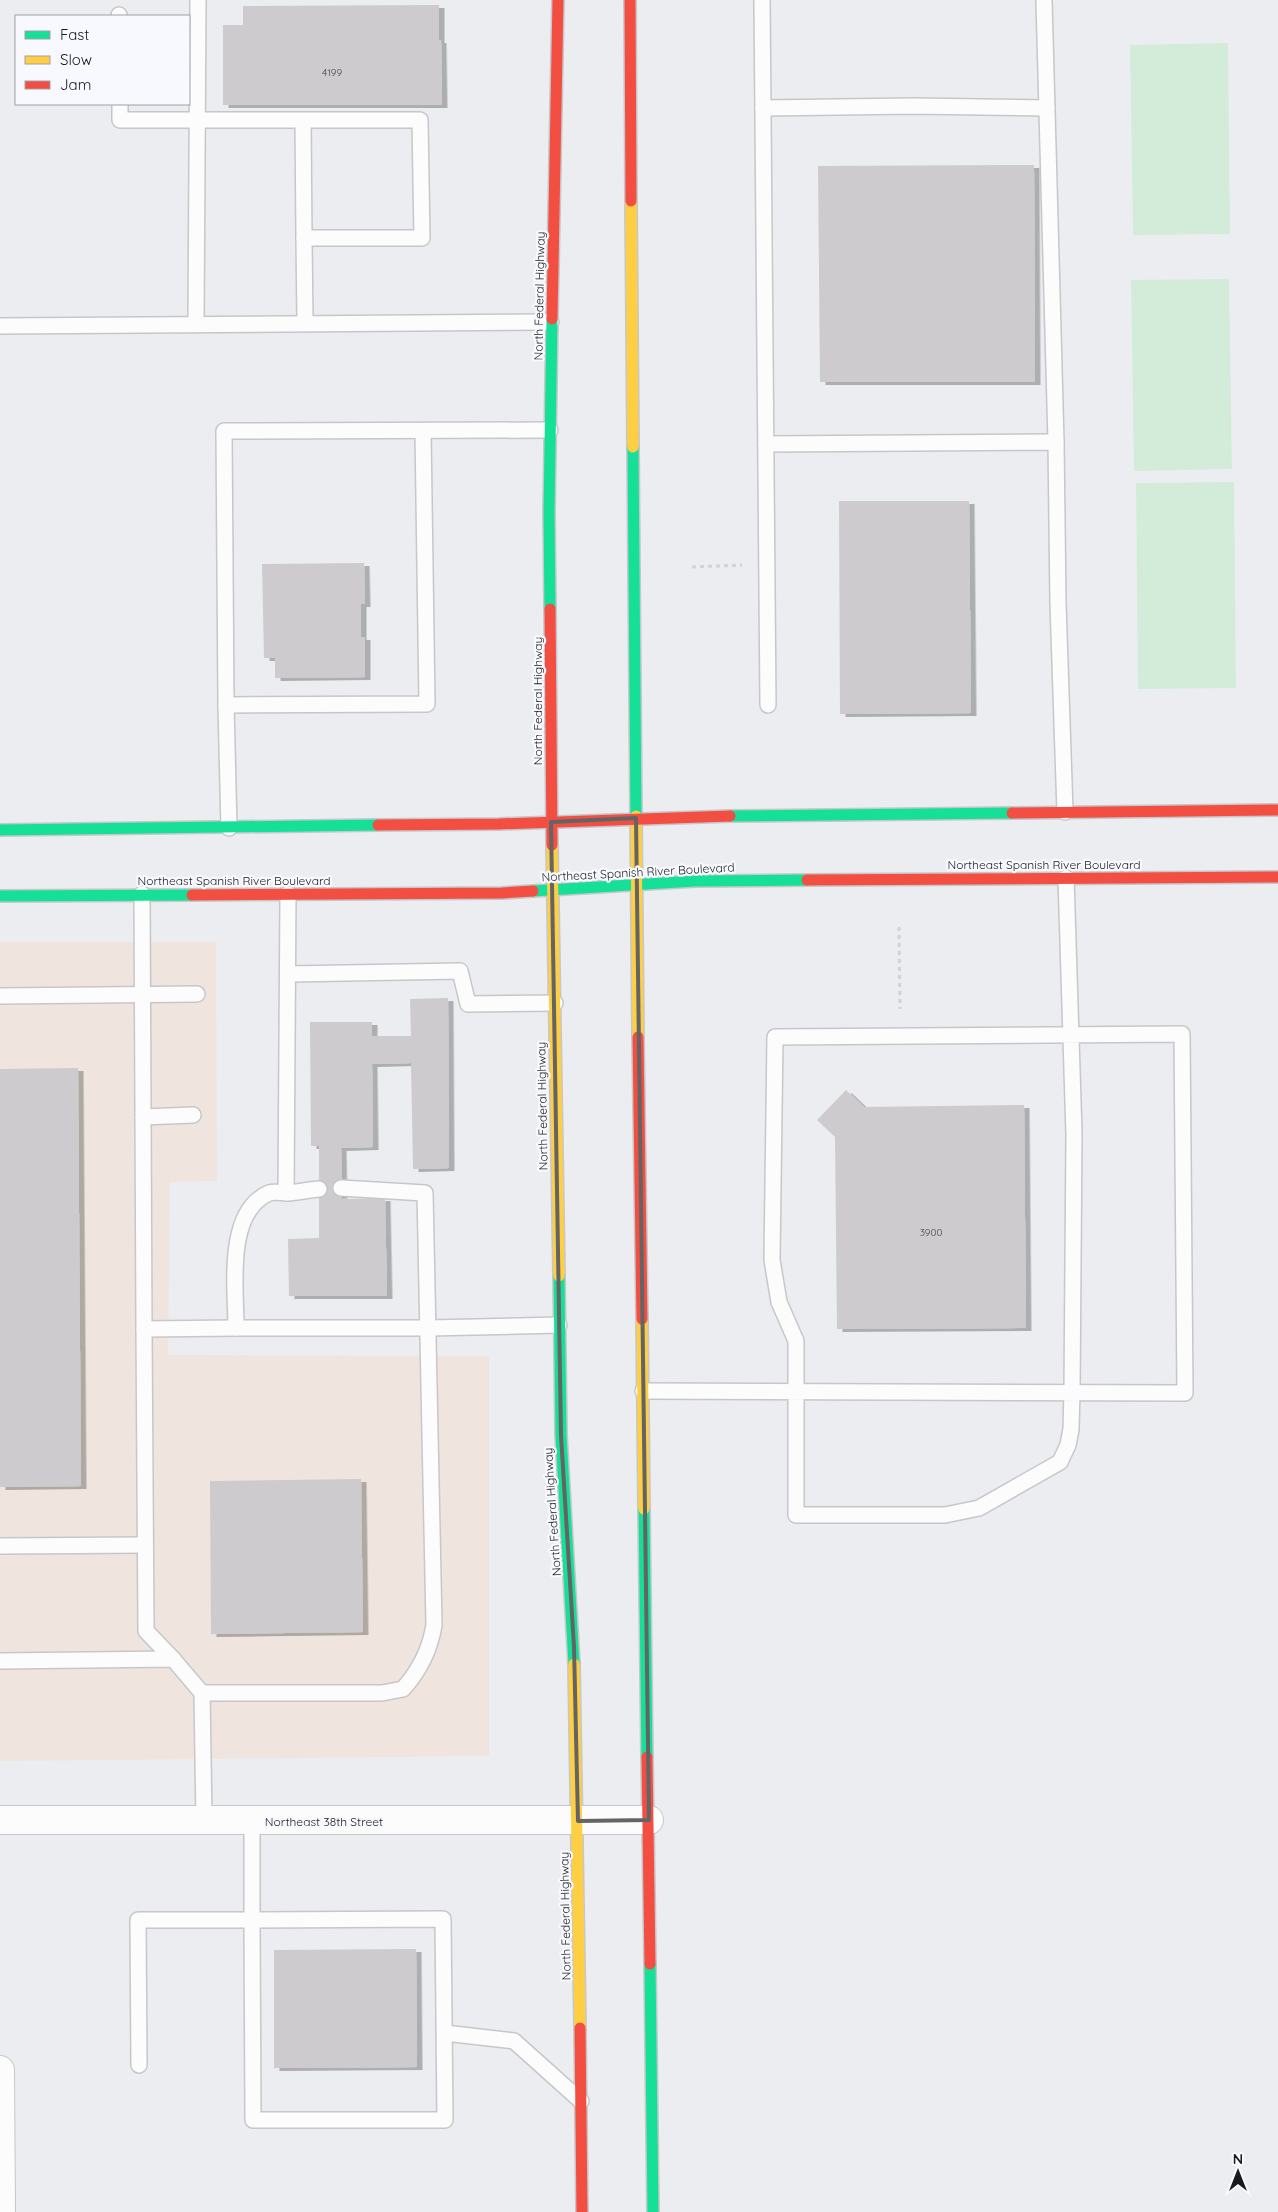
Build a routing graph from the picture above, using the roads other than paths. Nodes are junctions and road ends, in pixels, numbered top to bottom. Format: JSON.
{"nodes":[{"id":1,"x":198,"y":0,"type":"edge"},
{"id":2,"x":558,"y":0,"type":"edge"},
{"id":3,"x":617,"y":0,"type":"edge"},
{"id":4,"x":630,"y":0,"type":"edge"},
{"id":5,"x":762,"y":0,"type":"edge"},
{"id":6,"x":1044,"y":0,"type":"edge"},
{"id":7,"x":630,"y":39,"type":"junction"},
{"id":8,"x":120,"y":105,"type":"edge"},
{"id":9,"x":763,"y":108,"type":"junction"},
{"id":10,"x":1047,"y":108,"type":"junction"},
{"id":11,"x":197,"y":120,"type":"junction"},
{"id":12,"x":303,"y":120,"type":"junction"},
{"id":13,"x":304,"y":238,"type":"junction"},
{"id":14,"x":551,"y":322,"type":"junction"},
{"id":15,"x":305,"y":323,"type":"junction"},
{"id":16,"x":196,"y":324,"type":"junction"},
{"id":17,"x":0,"y":326,"type":"edge"},
{"id":18,"x":550,"y":430,"type":"junction"},
{"id":19,"x":423,"y":431,"type":"junction"},
{"id":20,"x":1056,"y":442,"type":"junction"},
{"id":21,"x":766,"y":444,"type":"junction"},
{"id":22,"x":226,"y":705,"type":"junction"},
{"id":23,"x":768,"y":705,"type":"dead end"},
{"id":24,"x":1278,"y":810,"type":"edge"},
{"id":25,"x":1064,"y":812,"type":"junction"},
{"id":26,"x":636,"y":818,"type":"junction"},
{"id":27,"x":551,"y":822,"type":"junction"},
{"id":28,"x":229,"y":828,"type":"junction"},
{"id":29,"x":0,"y":830,"type":"edge"},
{"id":30,"x":1278,"y":877,"type":"edge"},
{"id":31,"x":1066,"y":878,"type":"junction"},
{"id":32,"x":636,"y":885,"type":"junction"},
{"id":33,"x":553,"y":890,"type":"junction"},
{"id":34,"x":142,"y":894,"type":"junction"},
{"id":35,"x":288,"y":894,"type":"junction"},
{"id":36,"x":0,"y":896,"type":"edge"},
{"id":37,"x":288,"y":974,"type":"junction"},
{"id":38,"x":143,"y":994,"type":"junction"},
{"id":39,"x":197,"y":994,"type":"dead end"},
{"id":40,"x":0,"y":996,"type":"edge"},
{"id":41,"x":554,"y":1003,"type":"junction"},
{"id":42,"x":1071,"y":1035,"type":"junction"},
{"id":43,"x":193,"y":1115,"type":"dead end"},
{"id":44,"x":143,"y":1117,"type":"junction"},
{"id":45,"x":319,"y":1188,"type":"dead end"},
{"id":46,"x":341,"y":1188,"type":"dead end"},
{"id":47,"x":286,"y":1193,"type":"junction"},
{"id":48,"x":559,"y":1324,"type":"junction"},
{"id":49,"x":236,"y":1328,"type":"junction"},
{"id":50,"x":429,"y":1328,"type":"junction"},
{"id":51,"x":144,"y":1329,"type":"junction"},
{"id":52,"x":643,"y":1391,"type":"junction"},
{"id":53,"x":796,"y":1392,"type":"junction"},
{"id":54,"x":1072,"y":1392,"type":"junction"},
{"id":55,"x":145,"y":1545,"type":"junction"},
{"id":56,"x":0,"y":1546,"type":"edge"},
{"id":57,"x":173,"y":1659,"type":"junction"},
{"id":58,"x":0,"y":1661,"type":"edge"},
{"id":59,"x":202,"y":1693,"type":"junction"},
{"id":60,"x":0,"y":1820,"type":"edge"},
{"id":61,"x":649,"y":1820,"type":"junction"},
{"id":62,"x":204,"y":1821,"type":"junction"},
{"id":63,"x":252,"y":1821,"type":"junction"},
{"id":64,"x":578,"y":1821,"type":"junction"},
{"id":65,"x":252,"y":1920,"type":"junction"},
{"id":66,"x":444,"y":2033,"type":"junction"},
{"id":67,"x":139,"y":2065,"type":"dead end"},
{"id":68,"x":0,"y":2070,"type":"edge"},
{"id":69,"x":580,"y":2101,"type":"junction"},
{"id":70,"x":2,"y":2212,"type":"edge"},
{"id":71,"x":582,"y":2212,"type":"edge"},
{"id":72,"x":653,"y":2212,"type":"edge"}],
"edges":[{"from":1,"to":11,"type":"lane"},
{"from":2,"to":14,"type":"main road","name":"North Federal Highway"},
{"from":3,"to":7,"type":"main road"},
{"from":4,"to":7,"type":"main road"},
{"from":5,"to":9,"type":"lane"},
{"from":6,"to":10,"type":"lane"},
{"from":7,"to":26,"type":"main road"},
{"from":8,"to":11,"type":"lane"},
{"from":9,"to":10,"type":"lane"},
{"from":9,"to":21,"type":"lane"},
{"from":10,"to":20,"type":"lane"},
{"from":11,"to":12,"type":"lane"},
{"from":11,"to":16,"type":"lane"},
{"from":12,"to":13,"type":"lane"},
{"from":12,"to":13,"type":"lane"},
{"from":13,"to":15,"type":"lane"},
{"from":14,"to":15,"type":"lane"},
{"from":14,"to":18,"type":"main road","name":"North Federal Highway"},
{"from":15,"to":16,"type":"lane"},
{"from":16,"to":17,"type":"lane"},
{"from":18,"to":19,"type":"lane"},
{"from":18,"to":27,"type":"main road","name":"North Federal Highway"},
{"from":19,"to":22,"type":"lane"},
{"from":19,"to":22,"type":"lane"},
{"from":20,"to":21,"type":"lane"},
{"from":20,"to":25,"type":"lane"},
{"from":21,"to":23,"type":"lane"},
{"from":22,"to":28,"type":"lane"},
{"from":24,"to":25,"type":"main road"},
{"from":25,"to":26,"type":"main road"},
{"from":26,"to":27,"type":"main road"},
{"from":26,"to":32,"type":"main road"},
{"from":27,"to":28,"type":"main road"},
{"from":27,"to":33,"type":"main road","name":"North Federal Highway"},
{"from":28,"to":29,"type":"main road"},
{"from":30,"to":31,"type":"main road","name":"Northeast Spanish River Boulevard"},
{"from":31,"to":32,"type":"main road","name":"Northeast Spanish River Boulevard"},
{"from":31,"to":42,"type":"lane"},
{"from":32,"to":33,"type":"main road","name":"Northeast Spanish River Boulevard"},
{"from":32,"to":52,"type":"main road"},
{"from":33,"to":35,"type":"main road","name":"Northeast Spanish River Boulevard"},
{"from":33,"to":41,"type":"main road","name":"North Federal Highway"},
{"from":34,"to":35,"type":"main road","name":"Northeast Spanish River Boulevard"},
{"from":34,"to":36,"type":"main road","name":"Northeast Spanish River Boulevard"},
{"from":34,"to":38,"type":"lane"},
{"from":35,"to":37,"type":"lane"},
{"from":37,"to":41,"type":"lane"},
{"from":37,"to":47,"type":"lane"},
{"from":38,"to":39,"type":"lane"},
{"from":38,"to":40,"type":"lane"},
{"from":38,"to":44,"type":"lane"},
{"from":41,"to":48,"type":"main road","name":"North Federal Highway"},
{"from":42,"to":53,"type":"lane"},
{"from":42,"to":54,"type":"lane"},
{"from":42,"to":54,"type":"lane"},
{"from":43,"to":44,"type":"lane"},
{"from":44,"to":51,"type":"lane"},
{"from":45,"to":47,"type":"lane"},
{"from":46,"to":50,"type":"lane"},
{"from":47,"to":49,"type":"lane"},
{"from":48,"to":50,"type":"lane"},
{"from":48,"to":64,"type":"main road","name":"North Federal Highway"},
{"from":49,"to":50,"type":"lane"},
{"from":49,"to":51,"type":"lane"},
{"from":50,"to":59,"type":"lane"},
{"from":51,"to":55,"type":"lane"},
{"from":52,"to":53,"type":"lane"},
{"from":52,"to":61,"type":"main road"},
{"from":53,"to":54,"type":"lane"},
{"from":53,"to":54,"type":"lane"},
{"from":55,"to":56,"type":"lane"},
{"from":55,"to":57,"type":"lane"},
{"from":57,"to":58,"type":"lane"},
{"from":57,"to":59,"type":"lane"},
{"from":59,"to":62,"type":"lane"},
{"from":60,"to":62,"type":"street","name":"Northeast 38th Street"},
{"from":61,"to":64,"type":"street","name":"Northeast 38th Street"},
{"from":61,"to":72,"type":"main road"},
{"from":62,"to":63,"type":"street","name":"Northeast 38th Street"},
{"from":63,"to":64,"type":"street","name":"Northeast 38th Street"},
{"from":63,"to":65,"type":"lane"},
{"from":64,"to":69,"type":"main road","name":"North Federal Highway"},
{"from":65,"to":66,"type":"lane"},
{"from":65,"to":66,"type":"lane"},
{"from":65,"to":67,"type":"lane"},
{"from":66,"to":69,"type":"lane"},
{"from":68,"to":70,"type":"street"},
{"from":69,"to":71,"type":"main road","name":"North Federal Highway"}]}
